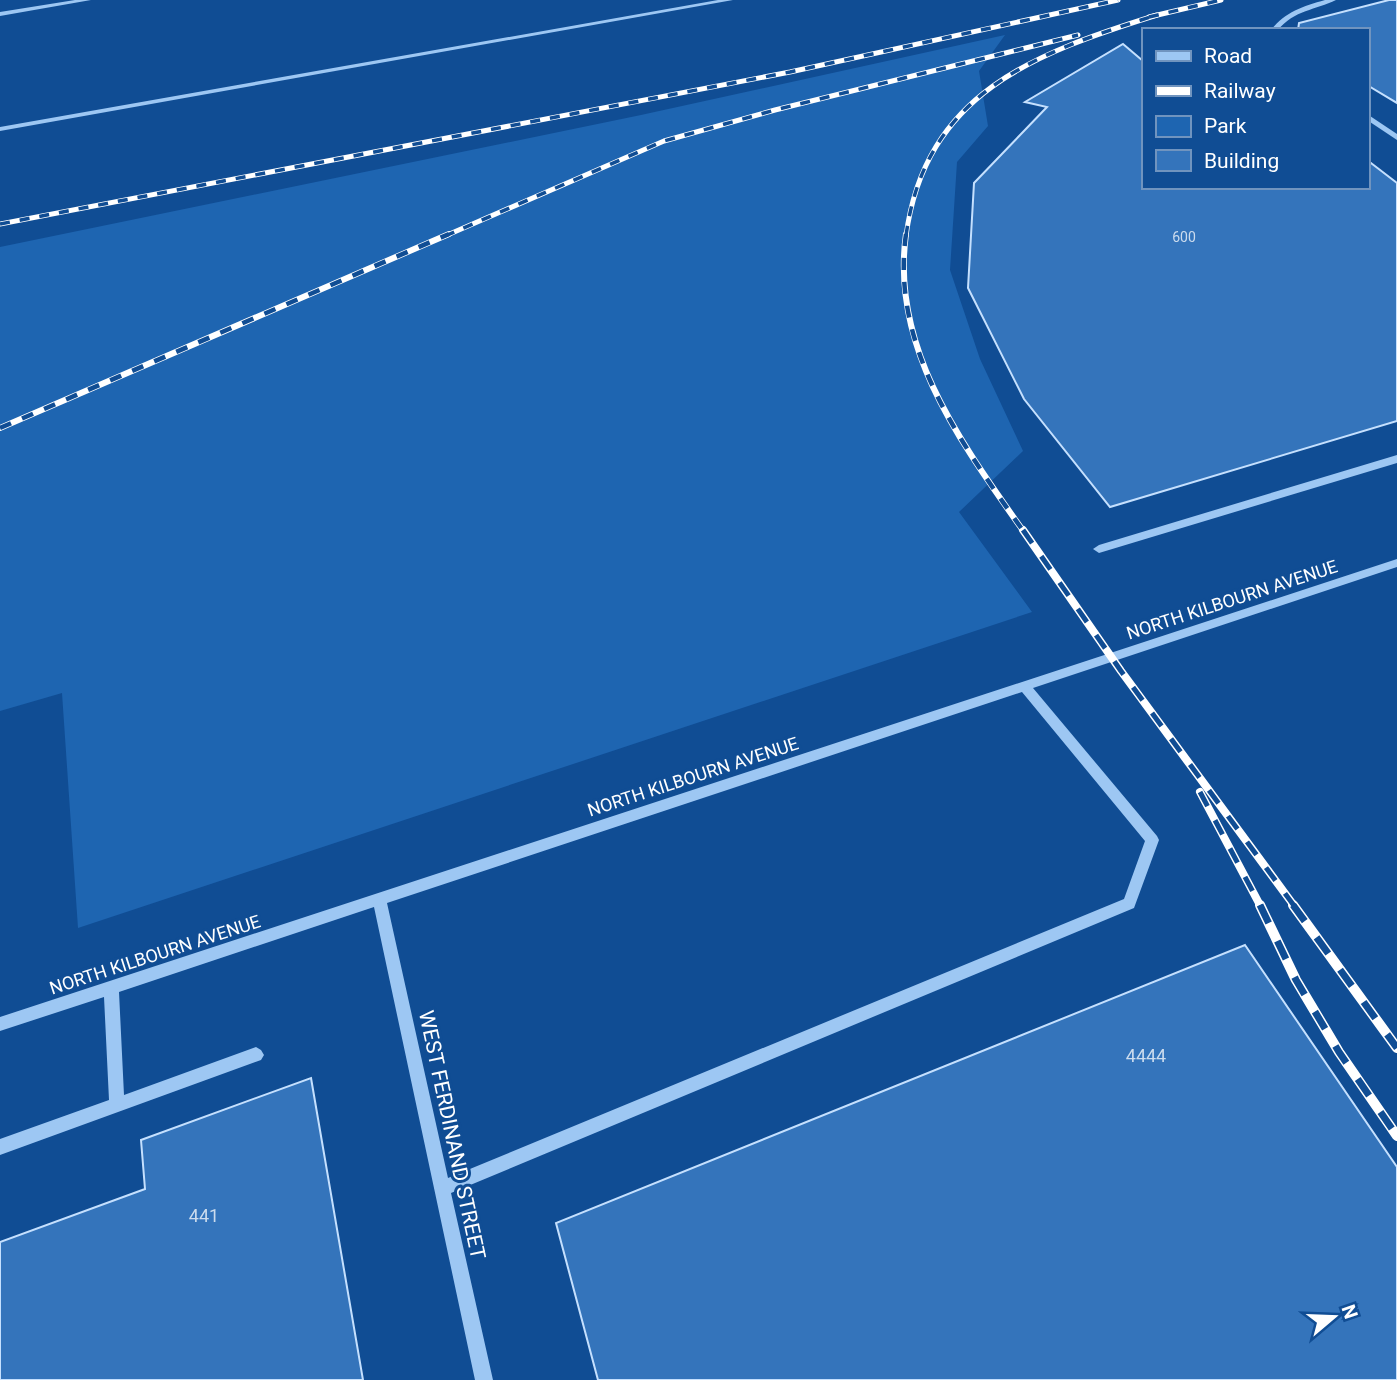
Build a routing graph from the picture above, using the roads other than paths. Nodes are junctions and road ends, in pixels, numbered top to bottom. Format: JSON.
{"nodes":[{"id":1,"x":88,"y":0,"type":"edge"},
{"id":2,"x":730,"y":0,"type":"edge"},
{"id":3,"x":1333,"y":0,"type":"edge"},
{"id":4,"x":0,"y":14,"type":"edge"},
{"id":5,"x":1275,"y":28,"type":"edge"},
{"id":6,"x":1369,"y":117,"type":"edge"},
{"id":7,"x":0,"y":129,"type":"edge"},
{"id":8,"x":1397,"y":138,"type":"edge"},
{"id":9,"x":1397,"y":459,"type":"edge"},
{"id":10,"x":1098,"y":549,"type":"dead end"},
{"id":11,"x":1397,"y":563,"type":"edge"},
{"id":12,"x":1024,"y":686,"type":"junction"},
{"id":13,"x":379,"y":899,"type":"junction"},
{"id":14,"x":111,"y":987,"type":"junction"},
{"id":15,"x":0,"y":1024,"type":"edge"},
{"id":16,"x":256,"y":1055,"type":"dead end"},
{"id":17,"x":117,"y":1105,"type":"junction"},
{"id":18,"x":0,"y":1147,"type":"edge"},
{"id":19,"x":442,"y":1189,"type":"junction"},
{"id":20,"x":484,"y":1380,"type":"edge"}],
"edges":[{"from":1,"to":4,"type":"street"},
{"from":2,"to":7,"type":"street"},
{"from":3,"to":5,"type":"street"},
{"from":6,"to":8,"type":"street"},
{"from":9,"to":10,"type":"street"},
{"from":11,"to":12,"type":"street","name":"NORTH KILBOURN AVENUE"},
{"from":12,"to":13,"type":"street","name":"NORTH KILBOURN AVENUE"},
{"from":12,"to":19,"type":"street"},
{"from":13,"to":14,"type":"street","name":"NORTH KILBOURN AVENUE"},
{"from":13,"to":19,"type":"street","name":"WEST FERDINAND STREET"},
{"from":14,"to":15,"type":"street","name":"NORTH KILBOURN AVENUE"},
{"from":14,"to":17,"type":"street"},
{"from":16,"to":17,"type":"street"},
{"from":17,"to":18,"type":"street"},
{"from":19,"to":20,"type":"street","name":"WEST FERDINAND STREET"}]}
